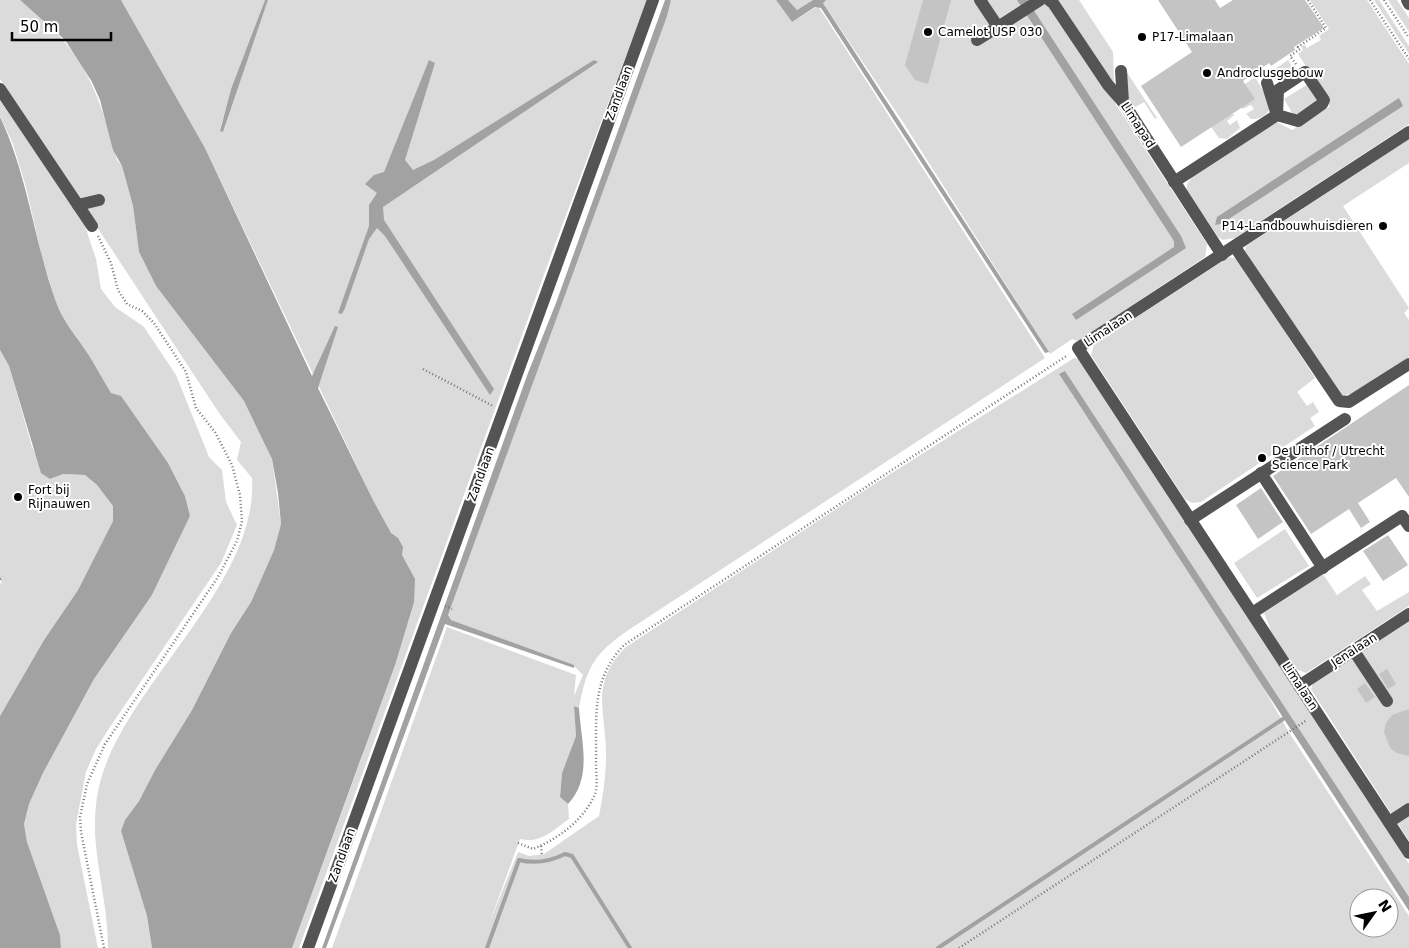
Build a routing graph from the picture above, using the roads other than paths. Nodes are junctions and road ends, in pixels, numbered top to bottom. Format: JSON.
{"nodes":[{"id":1,"x":653,"y":0,"type":"edge"},
{"id":2,"x":980,"y":0,"type":"edge"},
{"id":3,"x":1049,"y":0,"type":"edge"},
{"id":4,"x":1407,"y":0,"type":"edge"},
{"id":5,"x":1409,"y":4,"type":"edge"},
{"id":6,"x":1031,"y":5,"type":"edge"},
{"id":7,"x":998,"y":27,"type":"junction"},
{"id":8,"x":977,"y":40,"type":"dead end"},
{"id":9,"x":1121,"y":71,"type":"dead end"},
{"id":10,"x":1267,"y":83,"type":"dead end"},
{"id":11,"x":0,"y":89,"type":"edge"},
{"id":12,"x":1123,"y":102,"type":"junction"},
{"id":13,"x":1277,"y":115,"type":"junction"},
{"id":14,"x":1409,"y":132,"type":"edge"},
{"id":15,"x":1174,"y":182,"type":"junction"},
{"id":16,"x":98,"y":200,"type":"dead end"},
{"id":17,"x":78,"y":205,"type":"junction"},
{"id":18,"x":92,"y":226,"type":"road end"},
{"id":19,"x":1235,"y":247,"type":"junction"},
{"id":20,"x":1222,"y":255,"type":"junction"},
{"id":21,"x":1409,"y":364,"type":"edge"},
{"id":22,"x":1345,"y":418,"type":"dead end"},
{"id":23,"x":1261,"y":473,"type":"junction"},
{"id":24,"x":1190,"y":520,"type":"junction"},
{"id":25,"x":1406,"y":521,"type":"edge"},
{"id":26,"x":1322,"y":568,"type":"junction"},
{"id":27,"x":1252,"y":613,"type":"junction"},
{"id":28,"x":1409,"y":614,"type":"edge"},
{"id":29,"x":1354,"y":651,"type":"junction"},
{"id":30,"x":1299,"y":686,"type":"junction"},
{"id":31,"x":1387,"y":702,"type":"dead end"},
{"id":32,"x":1409,"y":809,"type":"edge"},
{"id":33,"x":1389,"y":822,"type":"junction"},
{"id":34,"x":1409,"y":853,"type":"edge"},
{"id":35,"x":308,"y":948,"type":"edge"}],
"edges":[{"from":1,"to":35,"type":"street","name":"Zandlaan"},
{"from":2,"to":7,"type":"street"},
{"from":3,"to":12,"type":"street","name":"Limapad"},
{"from":4,"to":5,"type":"street"},
{"from":6,"to":7,"type":"street"},
{"from":7,"to":8,"type":"street"},
{"from":9,"to":12,"type":"street"},
{"from":10,"to":13,"type":"street"},
{"from":11,"to":17,"type":"street"},
{"from":12,"to":15,"type":"street","name":"Limapad"},
{"from":13,"to":13,"type":"street"},
{"from":13,"to":15,"type":"street"},
{"from":14,"to":19,"type":"street","name":"Limalaan"},
{"from":15,"to":20,"type":"street","name":"Limapad"},
{"from":16,"to":17,"type":"street"},
{"from":17,"to":18,"type":"street"},
{"from":19,"to":20,"type":"street","name":"Limalaan"},
{"from":19,"to":21,"type":"street"},
{"from":20,"to":24,"type":"street","name":"Limalaan"},
{"from":22,"to":23,"type":"street"},
{"from":23,"to":24,"type":"street"},
{"from":23,"to":26,"type":"street"},
{"from":24,"to":27,"type":"street","name":"Limalaan"},
{"from":25,"to":26,"type":"street"},
{"from":26,"to":27,"type":"street"},
{"from":27,"to":30,"type":"street","name":"Limalaan"},
{"from":28,"to":29,"type":"street","name":"Jenalaan"},
{"from":29,"to":30,"type":"street","name":"Jenalaan"},
{"from":29,"to":31,"type":"street"},
{"from":30,"to":33,"type":"street","name":"Limalaan"},
{"from":32,"to":33,"type":"street"},
{"from":33,"to":34,"type":"street","name":"Limalaan"}]}
